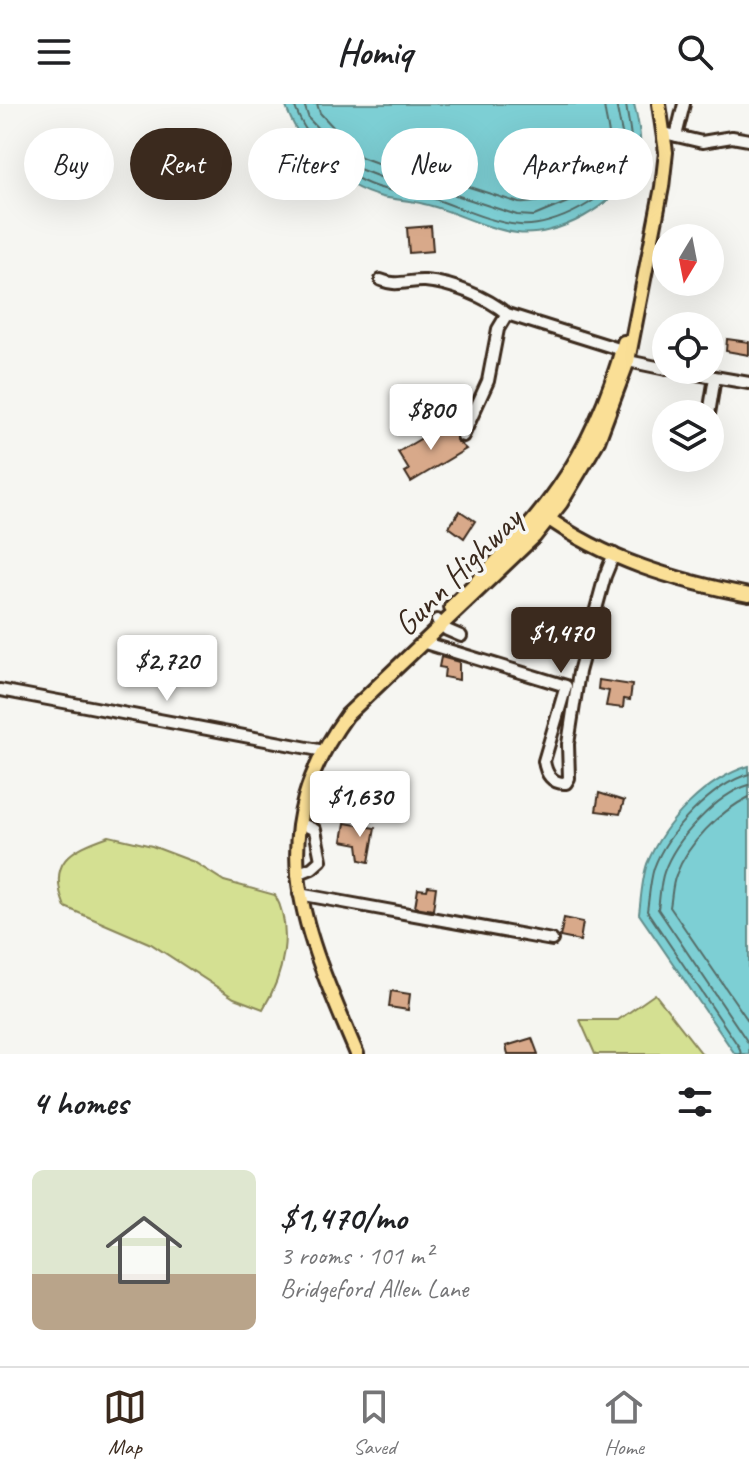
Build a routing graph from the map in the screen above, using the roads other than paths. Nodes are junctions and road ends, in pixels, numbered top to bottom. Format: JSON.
{"nodes":[{"id":1,"x":659,"y":104,"type":"edge"},
{"id":2,"x":684,"y":104,"type":"edge"},
{"id":3,"x":670,"y":135,"type":"junction"},
{"id":4,"x":749,"y":140,"type":"edge"},
{"id":5,"x":381,"y":280,"type":"dead end"},
{"id":6,"x":507,"y":314,"type":"junction"},
{"id":7,"x":625,"y":356,"type":"junction"},
{"id":8,"x":652,"y":365,"type":"edge"},
{"id":9,"x":724,"y":379,"type":"edge"},
{"id":10,"x":749,"y":383,"type":"edge"},
{"id":11,"x":463,"y":436,"type":"dead end"},
{"id":12,"x":545,"y":516,"type":"junction"},
{"id":13,"x":614,"y":554,"type":"junction"},
{"id":14,"x":749,"y":595,"type":"edge"},
{"id":15,"x":440,"y":623,"type":"junction"},
{"id":16,"x":461,"y":636,"type":"dead end"},
{"id":17,"x":425,"y":643,"type":"junction"},
{"id":18,"x":373,"y":686,"type":"junction"},
{"id":19,"x":0,"y":690,"type":"edge"},
{"id":20,"x":324,"y":751,"type":"junction"},
{"id":21,"x":300,"y":823,"type":"junction"},
{"id":22,"x":297,"y":874,"type":"junction"},
{"id":23,"x":299,"y":894,"type":"junction"},
{"id":24,"x":552,"y":940,"type":"dead end"},
{"id":25,"x":357,"y":1054,"type":"edge"}],
"edges":[{"from":1,"to":3,"type":"main road"},
{"from":2,"to":3,"type":"street"},
{"from":3,"to":4,"type":"street"},
{"from":3,"to":7,"type":"main road","name":"Gunn Highway"},
{"from":5,"to":6,"type":"street"},
{"from":6,"to":7,"type":"street"},
{"from":6,"to":11,"type":"street"},
{"from":7,"to":8,"type":"street"},
{"from":7,"to":12,"type":"main road","name":"Gunn Highway"},
{"from":9,"to":10,"type":"street"},
{"from":12,"to":13,"type":"main road"},
{"from":12,"to":15,"type":"main road","name":"Gunn Highway"},
{"from":13,"to":14,"type":"main road"},
{"from":13,"to":17,"type":"street"},
{"from":15,"to":16,"type":"street"},
{"from":15,"to":17,"type":"main road","name":"Gunn Highway"},
{"from":15,"to":18,"type":"main road"},
{"from":17,"to":18,"type":"main road","name":"Gunn Highway"},
{"from":18,"to":20,"type":"main road","name":"Gunn Highway"},
{"from":19,"to":20,"type":"street"},
{"from":20,"to":21,"type":"main road","name":"Gunn Highway"},
{"from":21,"to":22,"type":"main road","name":"Gunn Highway"},
{"from":21,"to":22,"type":"street"},
{"from":22,"to":23,"type":"main road","name":"Gunn Highway"},
{"from":23,"to":24,"type":"street"},
{"from":23,"to":25,"type":"main road","name":"Gunn Highway"}]}
